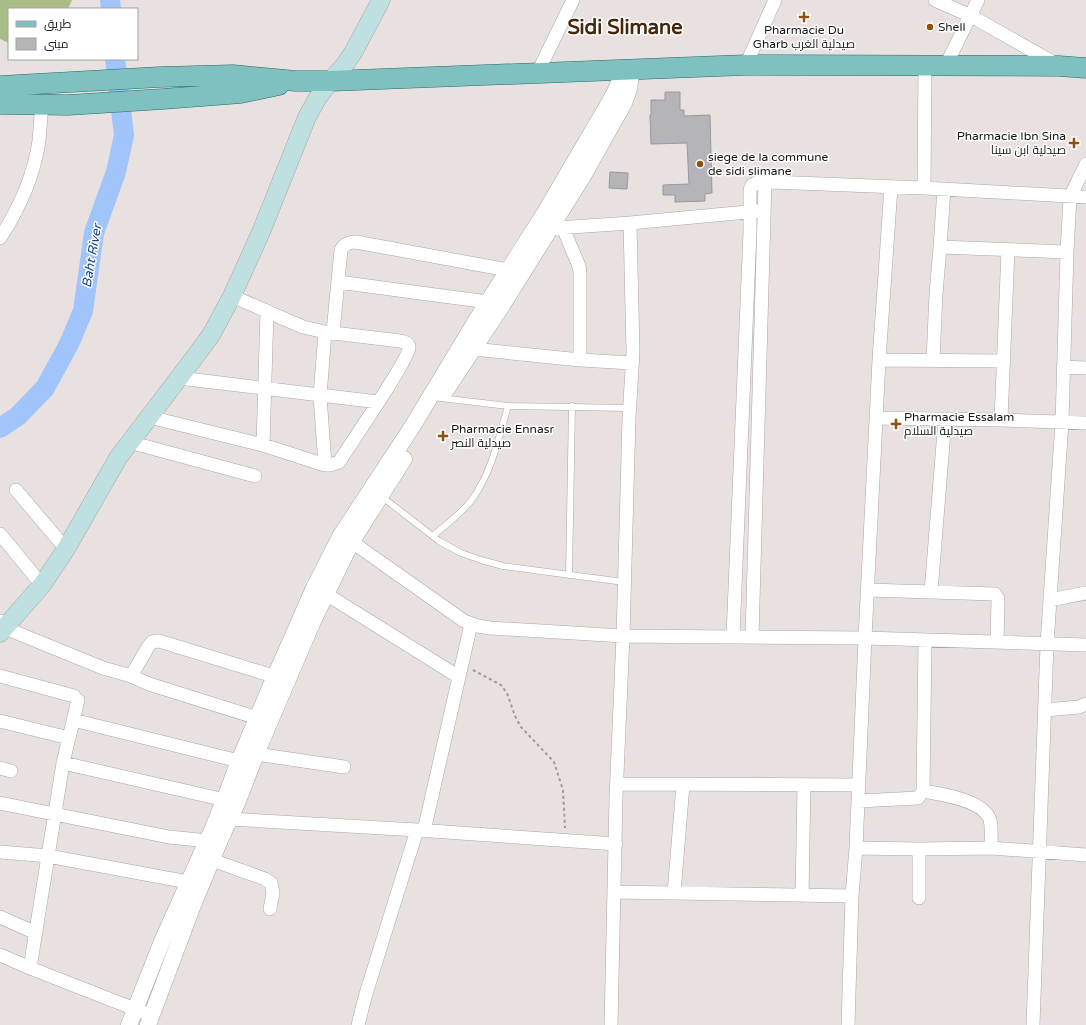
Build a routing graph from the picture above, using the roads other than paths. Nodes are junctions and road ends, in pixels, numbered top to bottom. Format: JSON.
{"nodes":[{"id":1,"x":381,"y":0,"type":"edge"},
{"id":2,"x":573,"y":0,"type":"edge"},
{"id":3,"x":775,"y":0,"type":"edge"},
{"id":4,"x":935,"y":0,"type":"edge"},
{"id":5,"x":978,"y":0,"type":"edge"},
{"id":6,"x":971,"y":16,"type":"junction"},
{"id":7,"x":746,"y":65,"type":"junction"},
{"id":8,"x":925,"y":65,"type":"junction"},
{"id":9,"x":946,"y":65,"type":"junction"},
{"id":10,"x":1060,"y":66,"type":"junction"},
{"id":11,"x":1086,"y":68,"type":"edge"},
{"id":12,"x":627,"y":70,"type":"junction"},
{"id":13,"x":537,"y":74,"type":"junction"},
{"id":14,"x":296,"y":81,"type":"junction"},
{"id":15,"x":330,"y":81,"type":"junction"},
{"id":16,"x":0,"y":86,"type":"edge"},
{"id":17,"x":0,"y":104,"type":"edge"},
{"id":18,"x":42,"y":104,"type":"junction"},
{"id":19,"x":1086,"y":164,"type":"edge"},
{"id":20,"x":765,"y":182,"type":"junction"},
{"id":21,"x":891,"y":187,"type":"junction"},
{"id":22,"x":924,"y":188,"type":"junction"},
{"id":23,"x":944,"y":189,"type":"junction"},
{"id":24,"x":1070,"y":197,"type":"junction"},
{"id":25,"x":1086,"y":197,"type":"edge"},
{"id":26,"x":764,"y":210,"type":"junction"},
{"id":27,"x":750,"y":211,"type":"junction"},
{"id":28,"x":630,"y":223,"type":"junction"},
{"id":29,"x":549,"y":228,"type":"junction"},
{"id":30,"x":0,"y":238,"type":"edge"},
{"id":31,"x":940,"y":247,"type":"junction"},
{"id":32,"x":1008,"y":250,"type":"junction"},
{"id":33,"x":1066,"y":252,"type":"junction"},
{"id":34,"x":508,"y":270,"type":"junction"},
{"id":35,"x":748,"y":275,"type":"junction"},
{"id":36,"x":762,"y":276,"type":"junction"},
{"id":37,"x":338,"y":282,"type":"junction"},
{"id":38,"x":232,"y":296,"type":"junction"},
{"id":39,"x":488,"y":302,"type":"junction"},
{"id":40,"x":267,"y":311,"type":"junction"},
{"id":41,"x":329,"y":332,"type":"junction"},
{"id":42,"x":473,"y":349,"type":"junction"},
{"id":43,"x":580,"y":360,"type":"junction"},
{"id":44,"x":879,"y":360,"type":"junction"},
{"id":45,"x":933,"y":360,"type":"junction"},
{"id":46,"x":1004,"y":361,"type":"junction"},
{"id":47,"x":632,"y":363,"type":"junction"},
{"id":48,"x":1063,"y":367,"type":"junction"},
{"id":49,"x":1086,"y":368,"type":"edge"},
{"id":50,"x":179,"y":378,"type":"junction"},
{"id":51,"x":264,"y":389,"type":"junction"},
{"id":52,"x":320,"y":396,"type":"junction"},
{"id":53,"x":435,"y":398,"type":"junction"},
{"id":54,"x":378,"y":402,"type":"junction"},
{"id":55,"x":508,"y":406,"type":"junction"},
{"id":56,"x":572,"y":406,"type":"junction"},
{"id":57,"x":743,"y":407,"type":"junction"},
{"id":58,"x":629,"y":408,"type":"junction"},
{"id":59,"x":758,"y":408,"type":"junction"},
{"id":60,"x":149,"y":417,"type":"junction"},
{"id":61,"x":876,"y":418,"type":"junction"},
{"id":62,"x":945,"y":419,"type":"junction"},
{"id":63,"x":1001,"y":420,"type":"junction"},
{"id":64,"x":1062,"y":422,"type":"junction"},
{"id":65,"x":1086,"y":423,"type":"edge"},
{"id":66,"x":129,"y":442,"type":"junction"},
{"id":67,"x":263,"y":445,"type":"junction"},
{"id":68,"x":325,"y":465,"type":"junction"},
{"id":69,"x":255,"y":476,"type":"dead end"},
{"id":70,"x":16,"y":490,"type":"dead end"},
{"id":71,"x":381,"y":496,"type":"junction"},
{"id":72,"x":0,"y":534,"type":"edge"},
{"id":73,"x":433,"y":536,"type":"junction"},
{"id":74,"x":347,"y":538,"type":"junction"},
{"id":75,"x":66,"y":549,"type":"junction"},
{"id":76,"x":569,"y":575,"type":"junction"},
{"id":77,"x":624,"y":582,"type":"junction"},
{"id":78,"x":42,"y":585,"type":"junction"},
{"id":79,"x":868,"y":590,"type":"junction"},
{"id":80,"x":931,"y":592,"type":"junction"},
{"id":81,"x":1086,"y":593,"type":"edge"},
{"id":82,"x":326,"y":594,"type":"junction"},
{"id":83,"x":1050,"y":600,"type":"junction"},
{"id":84,"x":308,"y":618,"type":"junction"},
{"id":85,"x":471,"y":624,"type":"junction"},
{"id":86,"x":2,"y":627,"type":"edge"},
{"id":87,"x":623,"y":636,"type":"junction"},
{"id":88,"x":733,"y":636,"type":"junction"},
{"id":89,"x":752,"y":637,"type":"junction"},
{"id":90,"x":866,"y":638,"type":"junction"},
{"id":91,"x":925,"y":640,"type":"junction"},
{"id":92,"x":997,"y":642,"type":"junction"},
{"id":93,"x":1047,"y":644,"type":"junction"},
{"id":94,"x":1086,"y":645,"type":"edge"},
{"id":95,"x":460,"y":670,"type":"junction"},
{"id":96,"x":0,"y":676,"type":"edge"},
{"id":97,"x":131,"y":676,"type":"junction"},
{"id":98,"x":282,"y":678,"type":"junction"},
{"id":99,"x":1086,"y":704,"type":"edge"},
{"id":100,"x":1045,"y":710,"type":"junction"},
{"id":101,"x":73,"y":720,"type":"junction"},
{"id":102,"x":264,"y":720,"type":"junction"},
{"id":103,"x":0,"y":721,"type":"edge"},
{"id":104,"x":69,"y":738,"type":"junction"},
{"id":105,"x":256,"y":754,"type":"junction"},
{"id":106,"x":239,"y":761,"type":"junction"},
{"id":107,"x":62,"y":763,"type":"junction"},
{"id":108,"x":344,"y":767,"type":"dead end"},
{"id":109,"x":617,"y":784,"type":"junction"},
{"id":110,"x":682,"y":785,"type":"junction"},
{"id":111,"x":804,"y":785,"type":"junction"},
{"id":112,"x":859,"y":785,"type":"junction"},
{"id":113,"x":923,"y":790,"type":"junction"},
{"id":114,"x":225,"y":800,"type":"junction"},
{"id":115,"x":858,"y":801,"type":"junction"},
{"id":116,"x":0,"y":803,"type":"edge"},
{"id":117,"x":55,"y":814,"type":"junction"},
{"id":118,"x":224,"y":817,"type":"junction"},
{"id":119,"x":420,"y":830,"type":"junction"},
{"id":120,"x":212,"y":843,"type":"junction"},
{"id":121,"x":616,"y":844,"type":"junction"},
{"id":122,"x":856,"y":848,"type":"junction"},
{"id":123,"x":991,"y":848,"type":"junction"},
{"id":124,"x":919,"y":849,"type":"junction"},
{"id":125,"x":1039,"y":851,"type":"junction"},
{"id":126,"x":0,"y":852,"type":"edge"},
{"id":127,"x":1086,"y":855,"type":"edge"},
{"id":128,"x":48,"y":856,"type":"junction"},
{"id":129,"x":212,"y":860,"type":"junction"},
{"id":130,"x":188,"y":882,"type":"junction"},
{"id":131,"x":614,"y":892,"type":"junction"},
{"id":132,"x":674,"y":893,"type":"junction"},
{"id":133,"x":802,"y":896,"type":"junction"},
{"id":134,"x":852,"y":896,"type":"junction"},
{"id":135,"x":919,"y":898,"type":"dead end"},
{"id":136,"x":270,"y":909,"type":"dead end"},
{"id":137,"x":0,"y":917,"type":"edge"},
{"id":138,"x":36,"y":933,"type":"junction"},
{"id":139,"x":0,"y":955,"type":"edge"},
{"id":140,"x":30,"y":968,"type":"junction"},
{"id":141,"x":136,"y":1009,"type":"junction"},
{"id":142,"x":150,"y":1020,"type":"edge"},
{"id":143,"x":129,"y":1025,"type":"edge"},
{"id":144,"x":358,"y":1025,"type":"edge"},
{"id":145,"x":611,"y":1025,"type":"edge"},
{"id":146,"x":848,"y":1025,"type":"edge"},
{"id":147,"x":1033,"y":1025,"type":"edge"}],
"edges":[{"from":1,"to":15,"type":"main road"},
{"from":2,"to":13,"type":"street"},
{"from":3,"to":7,"type":"street"},
{"from":4,"to":6,"type":"street"},
{"from":5,"to":6,"type":"street"},
{"from":6,"to":9,"type":"street"},
{"from":6,"to":10,"type":"street"},
{"from":7,"to":8,"type":"main road"},
{"from":7,"to":12,"type":"main road"},
{"from":8,"to":9,"type":"main road"},
{"from":8,"to":22,"type":"street"},
{"from":9,"to":10,"type":"main road"},
{"from":10,"to":11,"type":"main road"},
{"from":12,"to":13,"type":"main road"},
{"from":12,"to":29,"type":"street"},
{"from":13,"to":15,"type":"main road"},
{"from":14,"to":15,"type":"main road"},
{"from":14,"to":16,"type":"main road"},
{"from":14,"to":18,"type":"main road"},
{"from":15,"to":38,"type":"main road"},
{"from":17,"to":18,"type":"main road"},
{"from":18,"to":30,"type":"street"},
{"from":19,"to":24,"type":"street"},
{"from":20,"to":21,"type":"street"},
{"from":20,"to":26,"type":"street"},
{"from":20,"to":27,"type":"street"},
{"from":21,"to":22,"type":"street"},
{"from":21,"to":44,"type":"street"},
{"from":22,"to":23,"type":"street"},
{"from":23,"to":24,"type":"street"},
{"from":23,"to":31,"type":"street"},
{"from":24,"to":25,"type":"street"},
{"from":24,"to":33,"type":"street"},
{"from":26,"to":27,"type":"street"},
{"from":26,"to":36,"type":"street"},
{"from":27,"to":28,"type":"street"},
{"from":27,"to":35,"type":"street"},
{"from":28,"to":29,"type":"street"},
{"from":28,"to":47,"type":"street"},
{"from":29,"to":34,"type":"street"},
{"from":29,"to":42,"type":"street"},
{"from":29,"to":43,"type":"street"},
{"from":31,"to":32,"type":"street"},
{"from":31,"to":45,"type":"street"},
{"from":32,"to":33,"type":"street"},
{"from":32,"to":46,"type":"street"},
{"from":33,"to":48,"type":"street"},
{"from":34,"to":37,"type":"street"},
{"from":34,"to":39,"type":"street"},
{"from":35,"to":36,"type":"street"},
{"from":35,"to":57,"type":"street"},
{"from":36,"to":59,"type":"street"},
{"from":37,"to":39,"type":"street"},
{"from":37,"to":41,"type":"street"},
{"from":38,"to":40,"type":"street"},
{"from":38,"to":50,"type":"main road"},
{"from":39,"to":53,"type":"street"},
{"from":40,"to":41,"type":"street"},
{"from":40,"to":51,"type":"street"},
{"from":41,"to":52,"type":"street"},
{"from":41,"to":54,"type":"street"},
{"from":42,"to":43,"type":"street"},
{"from":42,"to":53,"type":"street"},
{"from":43,"to":47,"type":"street"},
{"from":44,"to":45,"type":"street"},
{"from":44,"to":61,"type":"street"},
{"from":45,"to":46,"type":"street"},
{"from":46,"to":63,"type":"street"},
{"from":47,"to":58,"type":"street"},
{"from":48,"to":49,"type":"street"},
{"from":48,"to":64,"type":"street"},
{"from":50,"to":51,"type":"street"},
{"from":50,"to":60,"type":"main road"},
{"from":51,"to":52,"type":"street"},
{"from":51,"to":67,"type":"street"},
{"from":52,"to":54,"type":"street"},
{"from":52,"to":68,"type":"street"},
{"from":53,"to":55,"type":"lane"},
{"from":53,"to":71,"type":"street"},
{"from":53,"to":74,"type":"street"},
{"from":54,"to":68,"type":"street"},
{"from":55,"to":56,"type":"lane"},
{"from":55,"to":73,"type":"lane"},
{"from":56,"to":58,"type":"lane"},
{"from":56,"to":76,"type":"lane"},
{"from":57,"to":59,"type":"street"},
{"from":57,"to":88,"type":"street"},
{"from":58,"to":77,"type":"street"},
{"from":59,"to":89,"type":"street"},
{"from":60,"to":66,"type":"main road"},
{"from":60,"to":67,"type":"street"},
{"from":61,"to":62,"type":"street"},
{"from":61,"to":79,"type":"street"},
{"from":62,"to":63,"type":"street"},
{"from":62,"to":80,"type":"street"},
{"from":63,"to":64,"type":"street"},
{"from":64,"to":65,"type":"street"},
{"from":64,"to":83,"type":"street"},
{"from":66,"to":69,"type":"street"},
{"from":66,"to":75,"type":"main road"},
{"from":67,"to":68,"type":"street"},
{"from":70,"to":75,"type":"street"},
{"from":71,"to":73,"type":"lane"},
{"from":71,"to":74,"type":"street"},
{"from":72,"to":78,"type":"street"},
{"from":73,"to":76,"type":"lane"},
{"from":74,"to":82,"type":"street"},
{"from":74,"to":84,"type":"street"},
{"from":74,"to":85,"type":"street"},
{"from":75,"to":78,"type":"main road"},
{"from":76,"to":77,"type":"lane"},
{"from":77,"to":87,"type":"street"},
{"from":78,"to":86,"type":"main road"},
{"from":79,"to":80,"type":"street"},
{"from":79,"to":90,"type":"street"},
{"from":80,"to":92,"type":"street"},
{"from":81,"to":83,"type":"street"},
{"from":82,"to":84,"type":"street"},
{"from":82,"to":95,"type":"street"},
{"from":83,"to":93,"type":"street"},
{"from":84,"to":98,"type":"street"},
{"from":85,"to":87,"type":"street"},
{"from":85,"to":95,"type":"street"},
{"from":86,"to":97,"type":"street"},
{"from":87,"to":88,"type":"street"},
{"from":87,"to":109,"type":"street"},
{"from":88,"to":89,"type":"street"},
{"from":89,"to":90,"type":"street"},
{"from":90,"to":91,"type":"street"},
{"from":90,"to":112,"type":"street"},
{"from":91,"to":92,"type":"street"},
{"from":91,"to":113,"type":"street"},
{"from":92,"to":93,"type":"street"},
{"from":93,"to":94,"type":"street"},
{"from":93,"to":100,"type":"street"},
{"from":95,"to":119,"type":"street"},
{"from":96,"to":101,"type":"street"},
{"from":97,"to":98,"type":"street"},
{"from":97,"to":102,"type":"street"},
{"from":98,"to":102,"type":"street"},
{"from":99,"to":100,"type":"street"},
{"from":100,"to":125,"type":"street"},
{"from":101,"to":104,"type":"street"},
{"from":101,"to":106,"type":"street"},
{"from":102,"to":105,"type":"street"},
{"from":102,"to":106,"type":"street"},
{"from":103,"to":104,"type":"street"},
{"from":104,"to":107,"type":"street"},
{"from":105,"to":108,"type":"street"},
{"from":105,"to":118,"type":"street"},
{"from":106,"to":114,"type":"street"},
{"from":107,"to":114,"type":"street"},
{"from":107,"to":117,"type":"street"},
{"from":109,"to":110,"type":"street"},
{"from":109,"to":121,"type":"street"},
{"from":110,"to":111,"type":"street"},
{"from":110,"to":132,"type":"street"},
{"from":111,"to":112,"type":"street"},
{"from":111,"to":133,"type":"street"},
{"from":112,"to":115,"type":"street"},
{"from":113,"to":115,"type":"street"},
{"from":113,"to":123,"type":"street"},
{"from":114,"to":118,"type":"street"},
{"from":115,"to":122,"type":"street"},
{"from":116,"to":117,"type":"street"},
{"from":117,"to":120,"type":"street"},
{"from":117,"to":128,"type":"street"},
{"from":118,"to":119,"type":"street"},
{"from":118,"to":120,"type":"street"},
{"from":119,"to":121,"type":"street"},
{"from":119,"to":144,"type":"street"},
{"from":120,"to":129,"type":"street"},
{"from":120,"to":130,"type":"street"},
{"from":121,"to":131,"type":"street"},
{"from":122,"to":124,"type":"street"},
{"from":122,"to":134,"type":"street"},
{"from":123,"to":124,"type":"street"},
{"from":123,"to":125,"type":"street"},
{"from":124,"to":135,"type":"street"},
{"from":125,"to":127,"type":"street"},
{"from":125,"to":147,"type":"street"},
{"from":126,"to":128,"type":"street"},
{"from":128,"to":130,"type":"street"},
{"from":128,"to":138,"type":"street"},
{"from":129,"to":136,"type":"street"},
{"from":129,"to":142,"type":"street"},
{"from":130,"to":141,"type":"street"},
{"from":131,"to":132,"type":"street"},
{"from":131,"to":145,"type":"street"},
{"from":132,"to":133,"type":"street"},
{"from":133,"to":134,"type":"street"},
{"from":134,"to":146,"type":"street"},
{"from":137,"to":138,"type":"street"},
{"from":138,"to":140,"type":"street"},
{"from":139,"to":140,"type":"street"},
{"from":140,"to":141,"type":"street"},
{"from":141,"to":142,"type":"street"},
{"from":141,"to":143,"type":"street"}]}
